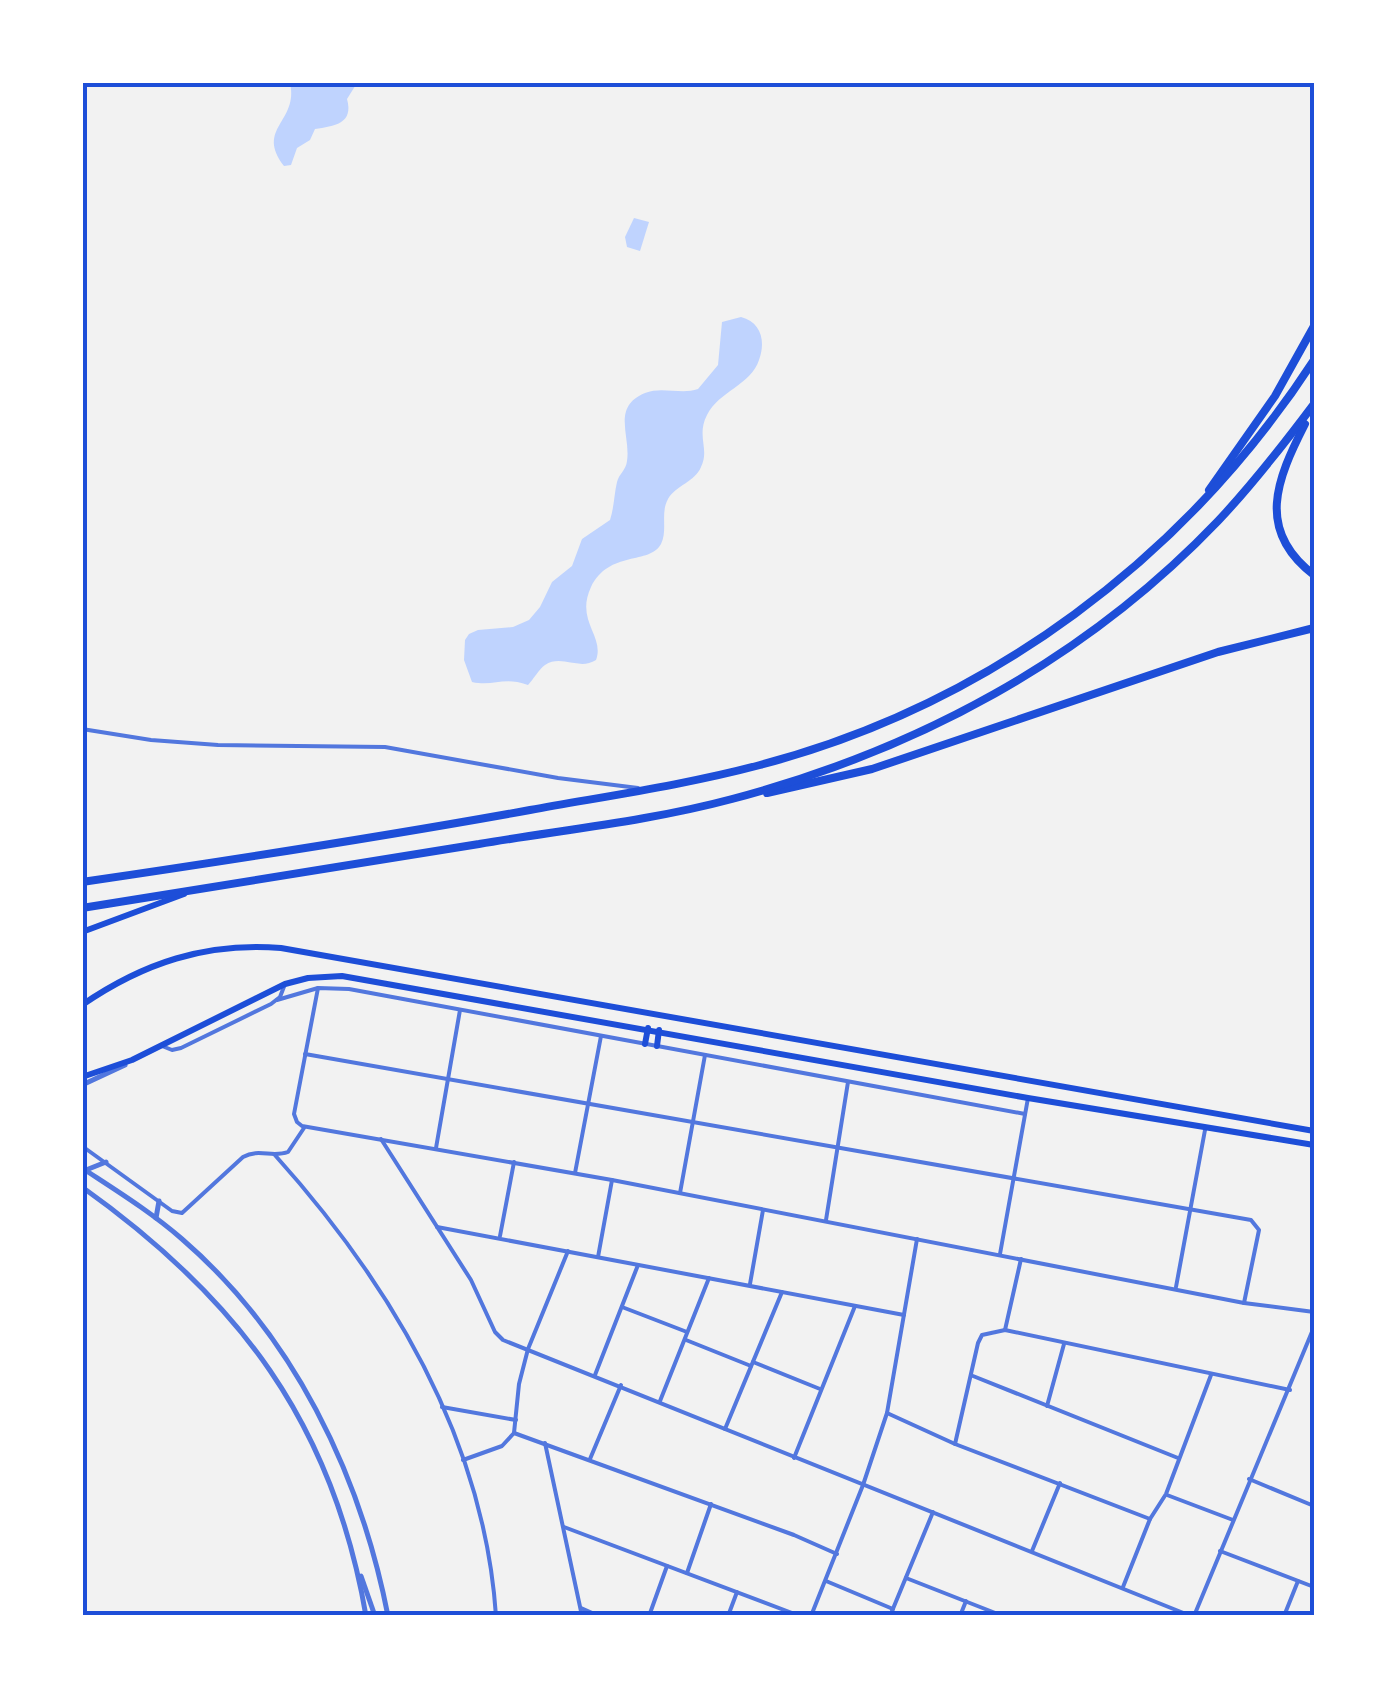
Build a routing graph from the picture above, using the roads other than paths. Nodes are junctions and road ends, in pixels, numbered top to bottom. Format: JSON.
{"nodes":[{"id":1,"x":1314,"y":326,"type":"edge"},
{"id":2,"x":1314,"y":360,"type":"edge"},
{"id":3,"x":1314,"y":404,"type":"edge"},
{"id":4,"x":1199,"y":507,"type":"junction"},
{"id":5,"x":1314,"y":575,"type":"edge"},
{"id":6,"x":1314,"y":628,"type":"edge"},
{"id":7,"x":82,"y":729,"type":"edge"},
{"id":8,"x":644,"y":789,"type":"junction"},
{"id":9,"x":728,"y":800,"type":"junction"},
{"id":10,"x":82,"y":882,"type":"edge"},
{"id":11,"x":193,"y":890,"type":"junction"},
{"id":12,"x":82,"y":908,"type":"edge"},
{"id":13,"x":82,"y":932,"type":"edge"},
{"id":14,"x":285,"y":984,"type":"junction"},
{"id":15,"x":318,"y":988,"type":"junction"},
{"id":16,"x":277,"y":1000,"type":"junction"},
{"id":17,"x":82,"y":1005,"type":"edge"},
{"id":18,"x":460,"y":1010,"type":"junction"},
{"id":19,"x":648,"y":1028,"type":"junction"},
{"id":20,"x":659,"y":1030,"type":"junction"},
{"id":21,"x":601,"y":1036,"type":"junction"},
{"id":22,"x":645,"y":1044,"type":"junction"},
{"id":23,"x":162,"y":1046,"type":"junction"},
{"id":24,"x":657,"y":1046,"type":"junction"},
{"id":25,"x":305,"y":1054,"type":"junction"},
{"id":26,"x":704,"y":1055,"type":"junction"},
{"id":27,"x":132,"y":1060,"type":"junction"},
{"id":28,"x":82,"y":1077,"type":"edge"},
{"id":29,"x":448,"y":1078,"type":"junction"},
{"id":30,"x":848,"y":1082,"type":"junction"},
{"id":31,"x":82,"y":1085,"type":"edge"},
{"id":32,"x":1028,"y":1098,"type":"junction"},
{"id":33,"x":588,"y":1102,"type":"junction"},
{"id":34,"x":1025,"y":1114,"type":"junction"},
{"id":35,"x":693,"y":1120,"type":"junction"},
{"id":36,"x":1206,"y":1125,"type":"junction"},
{"id":37,"x":305,"y":1126,"type":"junction"},
{"id":38,"x":1314,"y":1131,"type":"edge"},
{"id":39,"x":380,"y":1139,"type":"junction"},
{"id":40,"x":1314,"y":1145,"type":"edge"},
{"id":41,"x":82,"y":1146,"type":"edge"},
{"id":42,"x":837,"y":1147,"type":"junction"},
{"id":43,"x":436,"y":1148,"type":"junction"},
{"id":44,"x":274,"y":1154,"type":"junction"},
{"id":45,"x":106,"y":1162,"type":"junction"},
{"id":46,"x":514,"y":1162,"type":"junction"},
{"id":47,"x":84,"y":1169,"type":"edge"},
{"id":48,"x":575,"y":1173,"type":"junction"},
{"id":49,"x":1013,"y":1179,"type":"junction"},
{"id":50,"x":612,"y":1180,"type":"junction"},
{"id":51,"x":82,"y":1187,"type":"edge"},
{"id":52,"x":680,"y":1194,"type":"junction"},
{"id":53,"x":159,"y":1202,"type":"junction"},
{"id":54,"x":1191,"y":1209,"type":"junction"},
{"id":55,"x":763,"y":1210,"type":"junction"},
{"id":56,"x":156,"y":1218,"type":"junction"},
{"id":57,"x":826,"y":1221,"type":"junction"},
{"id":58,"x":437,"y":1227,"type":"junction"},
{"id":59,"x":500,"y":1238,"type":"junction"},
{"id":60,"x":917,"y":1239,"type":"junction"},
{"id":61,"x":568,"y":1251,"type":"junction"},
{"id":62,"x":1000,"y":1254,"type":"junction"},
{"id":63,"x":598,"y":1257,"type":"junction"},
{"id":64,"x":1021,"y":1258,"type":"junction"},
{"id":65,"x":638,"y":1265,"type":"junction"},
{"id":66,"x":709,"y":1278,"type":"junction"},
{"id":67,"x":750,"y":1286,"type":"junction"},
{"id":68,"x":1176,"y":1288,"type":"junction"},
{"id":69,"x":782,"y":1292,"type":"junction"},
{"id":70,"x":1244,"y":1303,"type":"junction"},
{"id":71,"x":622,"y":1306,"type":"junction"},
{"id":72,"x":855,"y":1306,"type":"junction"},
{"id":73,"x":1314,"y":1312,"type":"edge"},
{"id":74,"x":904,"y":1315,"type":"junction"},
{"id":75,"x":1314,"y":1327,"type":"edge"},
{"id":76,"x":1006,"y":1330,"type":"junction"},
{"id":77,"x":688,"y":1332,"type":"junction"},
{"id":78,"x":684,"y":1339,"type":"junction"},
{"id":79,"x":1064,"y":1344,"type":"junction"},
{"id":80,"x":528,"y":1349,"type":"junction"},
{"id":81,"x":1304,"y":1355,"type":"junction"},
{"id":82,"x":1314,"y":1359,"type":"edge"},
{"id":83,"x":752,"y":1364,"type":"junction"},
{"id":84,"x":595,"y":1375,"type":"junction"},
{"id":85,"x":972,"y":1375,"type":"junction"},
{"id":86,"x":1211,"y":1375,"type":"junction"},
{"id":87,"x":621,"y":1385,"type":"junction"},
{"id":88,"x":820,"y":1389,"type":"junction"},
{"id":89,"x":1290,"y":1390,"type":"junction"},
{"id":90,"x":660,"y":1401,"type":"junction"},
{"id":91,"x":1047,"y":1406,"type":"junction"},
{"id":92,"x":442,"y":1407,"type":"junction"},
{"id":93,"x":887,"y":1413,"type":"junction"},
{"id":94,"x":516,"y":1420,"type":"junction"},
{"id":95,"x":725,"y":1429,"type":"junction"},
{"id":96,"x":514,"y":1433,"type":"junction"},
{"id":97,"x":545,"y":1443,"type":"junction"},
{"id":98,"x":955,"y":1444,"type":"junction"},
{"id":99,"x":794,"y":1458,"type":"junction"},
{"id":100,"x":1178,"y":1458,"type":"junction"},
{"id":101,"x":463,"y":1460,"type":"junction"},
{"id":102,"x":590,"y":1460,"type":"junction"},
{"id":103,"x":1249,"y":1480,"type":"junction"},
{"id":104,"x":1060,"y":1483,"type":"junction"},
{"id":105,"x":864,"y":1485,"type":"junction"},
{"id":106,"x":1166,"y":1494,"type":"junction"},
{"id":107,"x":712,"y":1504,"type":"junction"},
{"id":108,"x":1314,"y":1506,"type":"edge"},
{"id":109,"x":934,"y":1512,"type":"junction"},
{"id":110,"x":1150,"y":1520,"type":"junction"},
{"id":111,"x":1233,"y":1520,"type":"junction"},
{"id":112,"x":564,"y":1527,"type":"junction"},
{"id":113,"x":1032,"y":1551,"type":"junction"},
{"id":114,"x":1220,"y":1551,"type":"junction"},
{"id":115,"x":837,"y":1554,"type":"junction"},
{"id":116,"x":667,"y":1566,"type":"junction"},
{"id":117,"x":357,"y":1569,"type":"junction"},
{"id":118,"x":686,"y":1573,"type":"junction"},
{"id":119,"x":906,"y":1578,"type":"junction"},
{"id":120,"x":826,"y":1581,"type":"junction"},
{"id":121,"x":1298,"y":1581,"type":"junction"},
{"id":122,"x":1123,"y":1588,"type":"junction"},
{"id":123,"x":1314,"y":1588,"type":"edge"},
{"id":124,"x":738,"y":1592,"type":"junction"},
{"id":125,"x":966,"y":1601,"type":"junction"},
{"id":126,"x":581,"y":1608,"type":"junction"},
{"id":127,"x":893,"y":1609,"type":"junction"},
{"id":128,"x":366,"y":1616,"type":"edge"},
{"id":129,"x":375,"y":1616,"type":"edge"},
{"id":130,"x":388,"y":1616,"type":"edge"},
{"id":131,"x":496,"y":1616,"type":"edge"},
{"id":132,"x":582,"y":1616,"type":"edge"},
{"id":133,"x":600,"y":1616,"type":"edge"},
{"id":134,"x":649,"y":1616,"type":"edge"},
{"id":135,"x":728,"y":1616,"type":"edge"},
{"id":136,"x":800,"y":1616,"type":"edge"},
{"id":137,"x":811,"y":1616,"type":"edge"},
{"id":138,"x":890,"y":1616,"type":"edge"},
{"id":139,"x":960,"y":1616,"type":"edge"},
{"id":140,"x":1003,"y":1616,"type":"edge"},
{"id":141,"x":1193,"y":1616,"type":"edge"},
{"id":142,"x":1284,"y":1616,"type":"edge"}],
"edges":[{"from":1,"to":4,"type":"highway"},
{"from":2,"to":4,"type":"highway"},
{"from":3,"to":5,"type":"highway"},
{"from":3,"to":9,"type":"highway"},
{"from":4,"to":8,"type":"highway"},
{"from":6,"to":9,"type":"highway"},
{"from":7,"to":8,"type":"street"},
{"from":8,"to":10,"type":"highway"},
{"from":9,"to":11,"type":"highway"},
{"from":11,"to":12,"type":"highway"},
{"from":11,"to":13,"type":"main road"},
{"from":14,"to":16,"type":"street"},
{"from":14,"to":19,"type":"main road"},
{"from":14,"to":23,"type":"main road"},
{"from":15,"to":16,"type":"street"},
{"from":15,"to":18,"type":"street"},
{"from":15,"to":25,"type":"street"},
{"from":16,"to":23,"type":"street"},
{"from":17,"to":38,"type":"main road"},
{"from":18,"to":21,"type":"street"},
{"from":18,"to":29,"type":"street"},
{"from":19,"to":20,"type":"main road"},
{"from":19,"to":22,"type":"main road"},
{"from":20,"to":24,"type":"main road"},
{"from":20,"to":32,"type":"main road"},
{"from":21,"to":22,"type":"street"},
{"from":21,"to":33,"type":"street"},
{"from":22,"to":24,"type":"street"},
{"from":23,"to":27,"type":"main road"},
{"from":24,"to":26,"type":"street"},
{"from":25,"to":29,"type":"street"},
{"from":25,"to":37,"type":"street"},
{"from":26,"to":30,"type":"street"},
{"from":26,"to":35,"type":"street"},
{"from":27,"to":28,"type":"main road"},
{"from":27,"to":31,"type":"street"},
{"from":29,"to":33,"type":"street"},
{"from":29,"to":43,"type":"street"},
{"from":30,"to":34,"type":"street"},
{"from":30,"to":42,"type":"street"},
{"from":32,"to":34,"type":"street"},
{"from":32,"to":36,"type":"main road"},
{"from":33,"to":35,"type":"street"},
{"from":33,"to":48,"type":"street"},
{"from":34,"to":49,"type":"street"},
{"from":35,"to":42,"type":"street"},
{"from":35,"to":52,"type":"street"},
{"from":36,"to":40,"type":"main road"},
{"from":36,"to":54,"type":"street"},
{"from":37,"to":39,"type":"street"},
{"from":37,"to":44,"type":"street"},
{"from":39,"to":43,"type":"street"},
{"from":39,"to":58,"type":"street"},
{"from":41,"to":45,"type":"street"},
{"from":42,"to":49,"type":"street"},
{"from":42,"to":57,"type":"street"},
{"from":43,"to":46,"type":"street"},
{"from":44,"to":53,"type":"street"},
{"from":44,"to":92,"type":"street"},
{"from":45,"to":47,"type":"street"},
{"from":45,"to":53,"type":"street"},
{"from":46,"to":48,"type":"street"},
{"from":46,"to":59,"type":"street"},
{"from":47,"to":56,"type":"street"},
{"from":48,"to":50,"type":"street"},
{"from":49,"to":54,"type":"street"},
{"from":49,"to":62,"type":"street"},
{"from":50,"to":52,"type":"street"},
{"from":50,"to":63,"type":"street"},
{"from":51,"to":117,"type":"street"},
{"from":52,"to":55,"type":"street"},
{"from":53,"to":56,"type":"street"},
{"from":54,"to":68,"type":"street"},
{"from":54,"to":70,"type":"street"},
{"from":55,"to":57,"type":"street"},
{"from":55,"to":67,"type":"street"},
{"from":56,"to":130,"type":"street"},
{"from":57,"to":60,"type":"street"},
{"from":58,"to":59,"type":"street"},
{"from":58,"to":80,"type":"street"},
{"from":59,"to":61,"type":"street"},
{"from":60,"to":62,"type":"street"},
{"from":60,"to":74,"type":"street"},
{"from":61,"to":63,"type":"street"},
{"from":61,"to":80,"type":"street"},
{"from":62,"to":64,"type":"street"},
{"from":63,"to":65,"type":"street"},
{"from":64,"to":68,"type":"street"},
{"from":64,"to":76,"type":"street"},
{"from":65,"to":66,"type":"street"},
{"from":65,"to":71,"type":"street"},
{"from":66,"to":67,"type":"street"},
{"from":66,"to":77,"type":"street"},
{"from":67,"to":69,"type":"street"},
{"from":68,"to":70,"type":"street"},
{"from":69,"to":72,"type":"street"},
{"from":69,"to":83,"type":"street"},
{"from":70,"to":73,"type":"street"},
{"from":71,"to":77,"type":"street"},
{"from":71,"to":84,"type":"street"},
{"from":72,"to":74,"type":"street"},
{"from":72,"to":88,"type":"street"},
{"from":74,"to":93,"type":"street"},
{"from":75,"to":81,"type":"street"},
{"from":76,"to":79,"type":"street"},
{"from":76,"to":85,"type":"street"},
{"from":77,"to":78,"type":"street"},
{"from":78,"to":83,"type":"street"},
{"from":78,"to":90,"type":"street"},
{"from":79,"to":86,"type":"street"},
{"from":79,"to":91,"type":"street"},
{"from":80,"to":84,"type":"street"},
{"from":80,"to":94,"type":"street"},
{"from":81,"to":82,"type":"street"},
{"from":81,"to":89,"type":"street"},
{"from":83,"to":88,"type":"street"},
{"from":83,"to":95,"type":"street"},
{"from":84,"to":87,"type":"street"},
{"from":85,"to":91,"type":"street"},
{"from":85,"to":98,"type":"street"},
{"from":86,"to":89,"type":"street"},
{"from":86,"to":100,"type":"street"},
{"from":87,"to":90,"type":"street"},
{"from":87,"to":102,"type":"street"},
{"from":88,"to":99,"type":"street"},
{"from":89,"to":103,"type":"street"},
{"from":90,"to":95,"type":"street"},
{"from":91,"to":100,"type":"street"},
{"from":92,"to":94,"type":"street"},
{"from":92,"to":101,"type":"street"},
{"from":93,"to":98,"type":"street"},
{"from":93,"to":105,"type":"street"},
{"from":94,"to":96,"type":"street"},
{"from":95,"to":99,"type":"street"},
{"from":96,"to":97,"type":"street"},
{"from":96,"to":101,"type":"street"},
{"from":97,"to":102,"type":"street"},
{"from":97,"to":112,"type":"street"},
{"from":98,"to":104,"type":"street"},
{"from":99,"to":105,"type":"street"},
{"from":100,"to":106,"type":"street"},
{"from":101,"to":131,"type":"street"},
{"from":102,"to":107,"type":"street"},
{"from":103,"to":108,"type":"street"},
{"from":103,"to":111,"type":"street"},
{"from":104,"to":110,"type":"street"},
{"from":104,"to":113,"type":"street"},
{"from":105,"to":109,"type":"street"},
{"from":105,"to":115,"type":"street"},
{"from":106,"to":110,"type":"street"},
{"from":106,"to":111,"type":"street"},
{"from":107,"to":115,"type":"street"},
{"from":107,"to":118,"type":"street"},
{"from":109,"to":113,"type":"street"},
{"from":109,"to":119,"type":"street"},
{"from":110,"to":122,"type":"street"},
{"from":111,"to":114,"type":"street"},
{"from":112,"to":116,"type":"street"},
{"from":112,"to":126,"type":"street"},
{"from":113,"to":122,"type":"street"},
{"from":114,"to":121,"type":"street"},
{"from":114,"to":141,"type":"street"},
{"from":115,"to":120,"type":"street"},
{"from":116,"to":118,"type":"street"},
{"from":116,"to":134,"type":"street"},
{"from":117,"to":128,"type":"street"},
{"from":117,"to":129,"type":"street"},
{"from":118,"to":124,"type":"street"},
{"from":119,"to":125,"type":"street"},
{"from":119,"to":127,"type":"street"},
{"from":120,"to":127,"type":"street"},
{"from":120,"to":137,"type":"street"},
{"from":121,"to":123,"type":"street"},
{"from":121,"to":142,"type":"street"},
{"from":122,"to":141,"type":"street"},
{"from":124,"to":135,"type":"street"},
{"from":124,"to":136,"type":"street"},
{"from":125,"to":139,"type":"street"},
{"from":125,"to":140,"type":"street"},
{"from":126,"to":132,"type":"street"},
{"from":126,"to":133,"type":"street"},
{"from":127,"to":138,"type":"street"}]}
